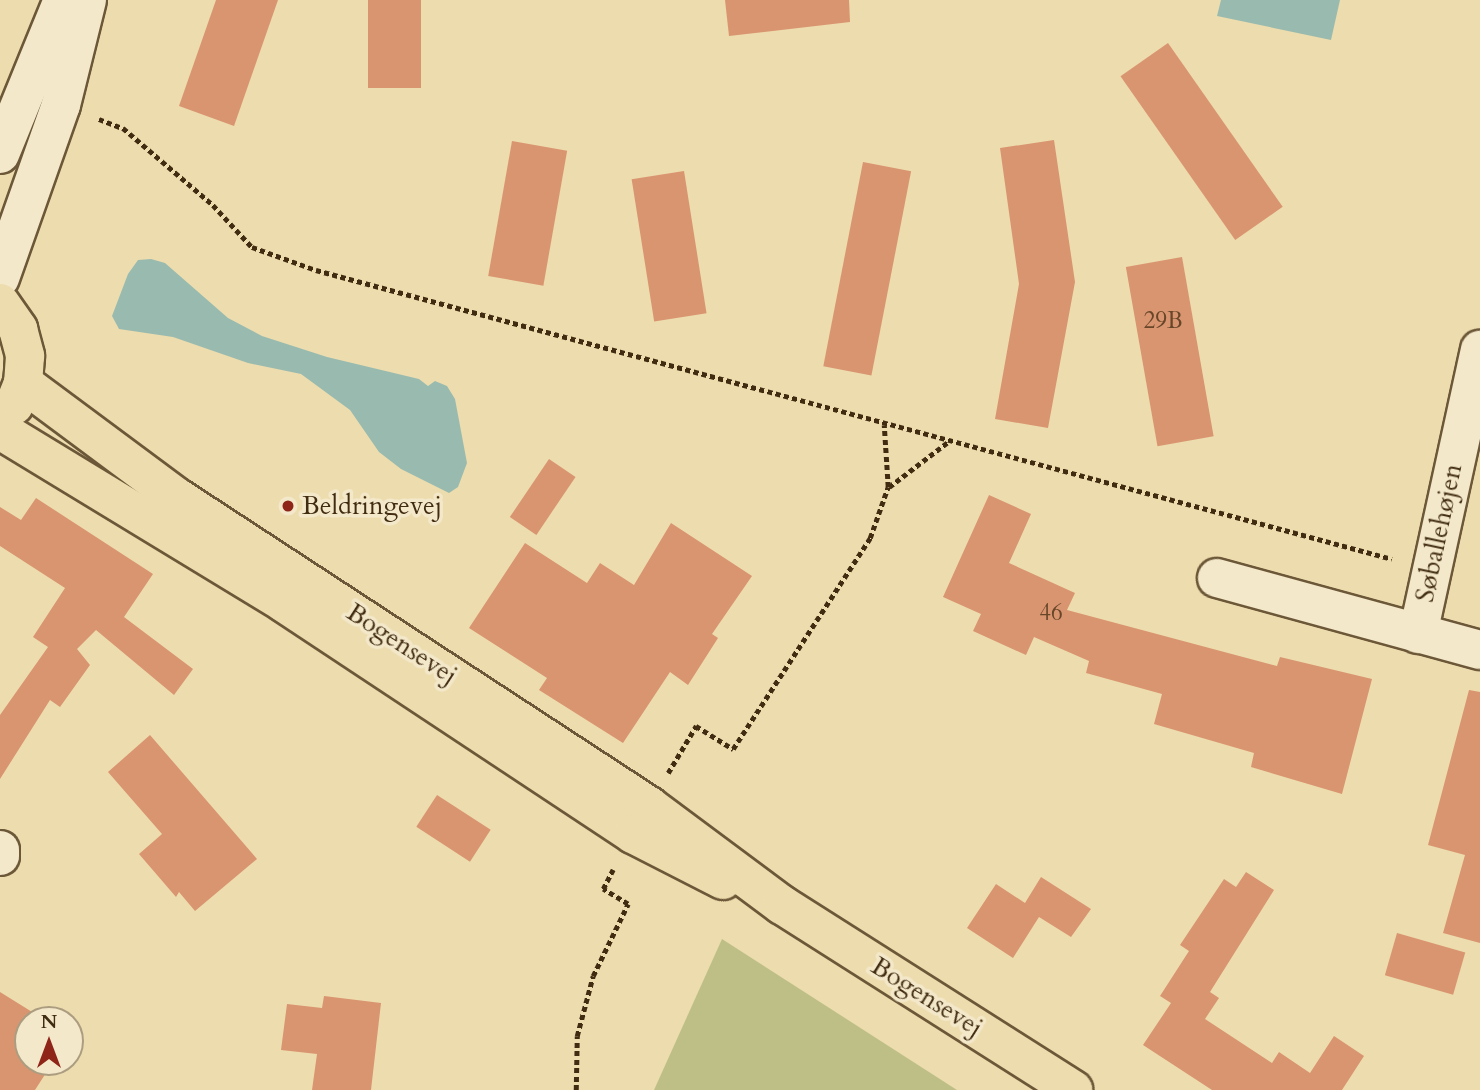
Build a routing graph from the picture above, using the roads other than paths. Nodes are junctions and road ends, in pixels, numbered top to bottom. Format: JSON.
{"nodes":[{"id":1,"x":63,"y":0,"type":"edge"},
{"id":2,"x":87,"y":0,"type":"edge"},
{"id":3,"x":0,"y":154,"type":"edge"},
{"id":4,"x":0,"y":278,"type":"edge"},
{"id":5,"x":0,"y":303,"type":"edge"},
{"id":6,"x":1480,"y":350,"type":"edge"},
{"id":7,"x":23,"y":383,"type":"junction"},
{"id":8,"x":0,"y":423,"type":"edge"},
{"id":9,"x":0,"y":430,"type":"edge"},
{"id":10,"x":1217,"y":578,"type":"dead end"},
{"id":11,"x":1418,"y":634,"type":"junction"},
{"id":12,"x":1480,"y":650,"type":"edge"},
{"id":13,"x":0,"y":850,"type":"edge"},
{"id":14,"x":0,"y":856,"type":"edge"},
{"id":15,"x":782,"y":905,"type":"junction"},
{"id":16,"x":1073,"y":1090,"type":"edge"}],
"edges":[{"from":1,"to":3,"type":"street"},
{"from":2,"to":4,"type":"street"},
{"from":5,"to":7,"type":"main road"},
{"from":6,"to":11,"type":"street","name":"Søballehøjen"},
{"from":7,"to":8,"type":"main road"},
{"from":7,"to":15,"type":"main road","name":"Bogensevej"},
{"from":9,"to":15,"type":"main road","name":"Bogensevej"},
{"from":10,"to":11,"type":"street","name":"Søballehøjen"},
{"from":11,"to":12,"type":"street","name":"Søballehøjen"},
{"from":13,"to":14,"type":"street"},
{"from":15,"to":16,"type":"main road","name":"Bogensevej"}]}
